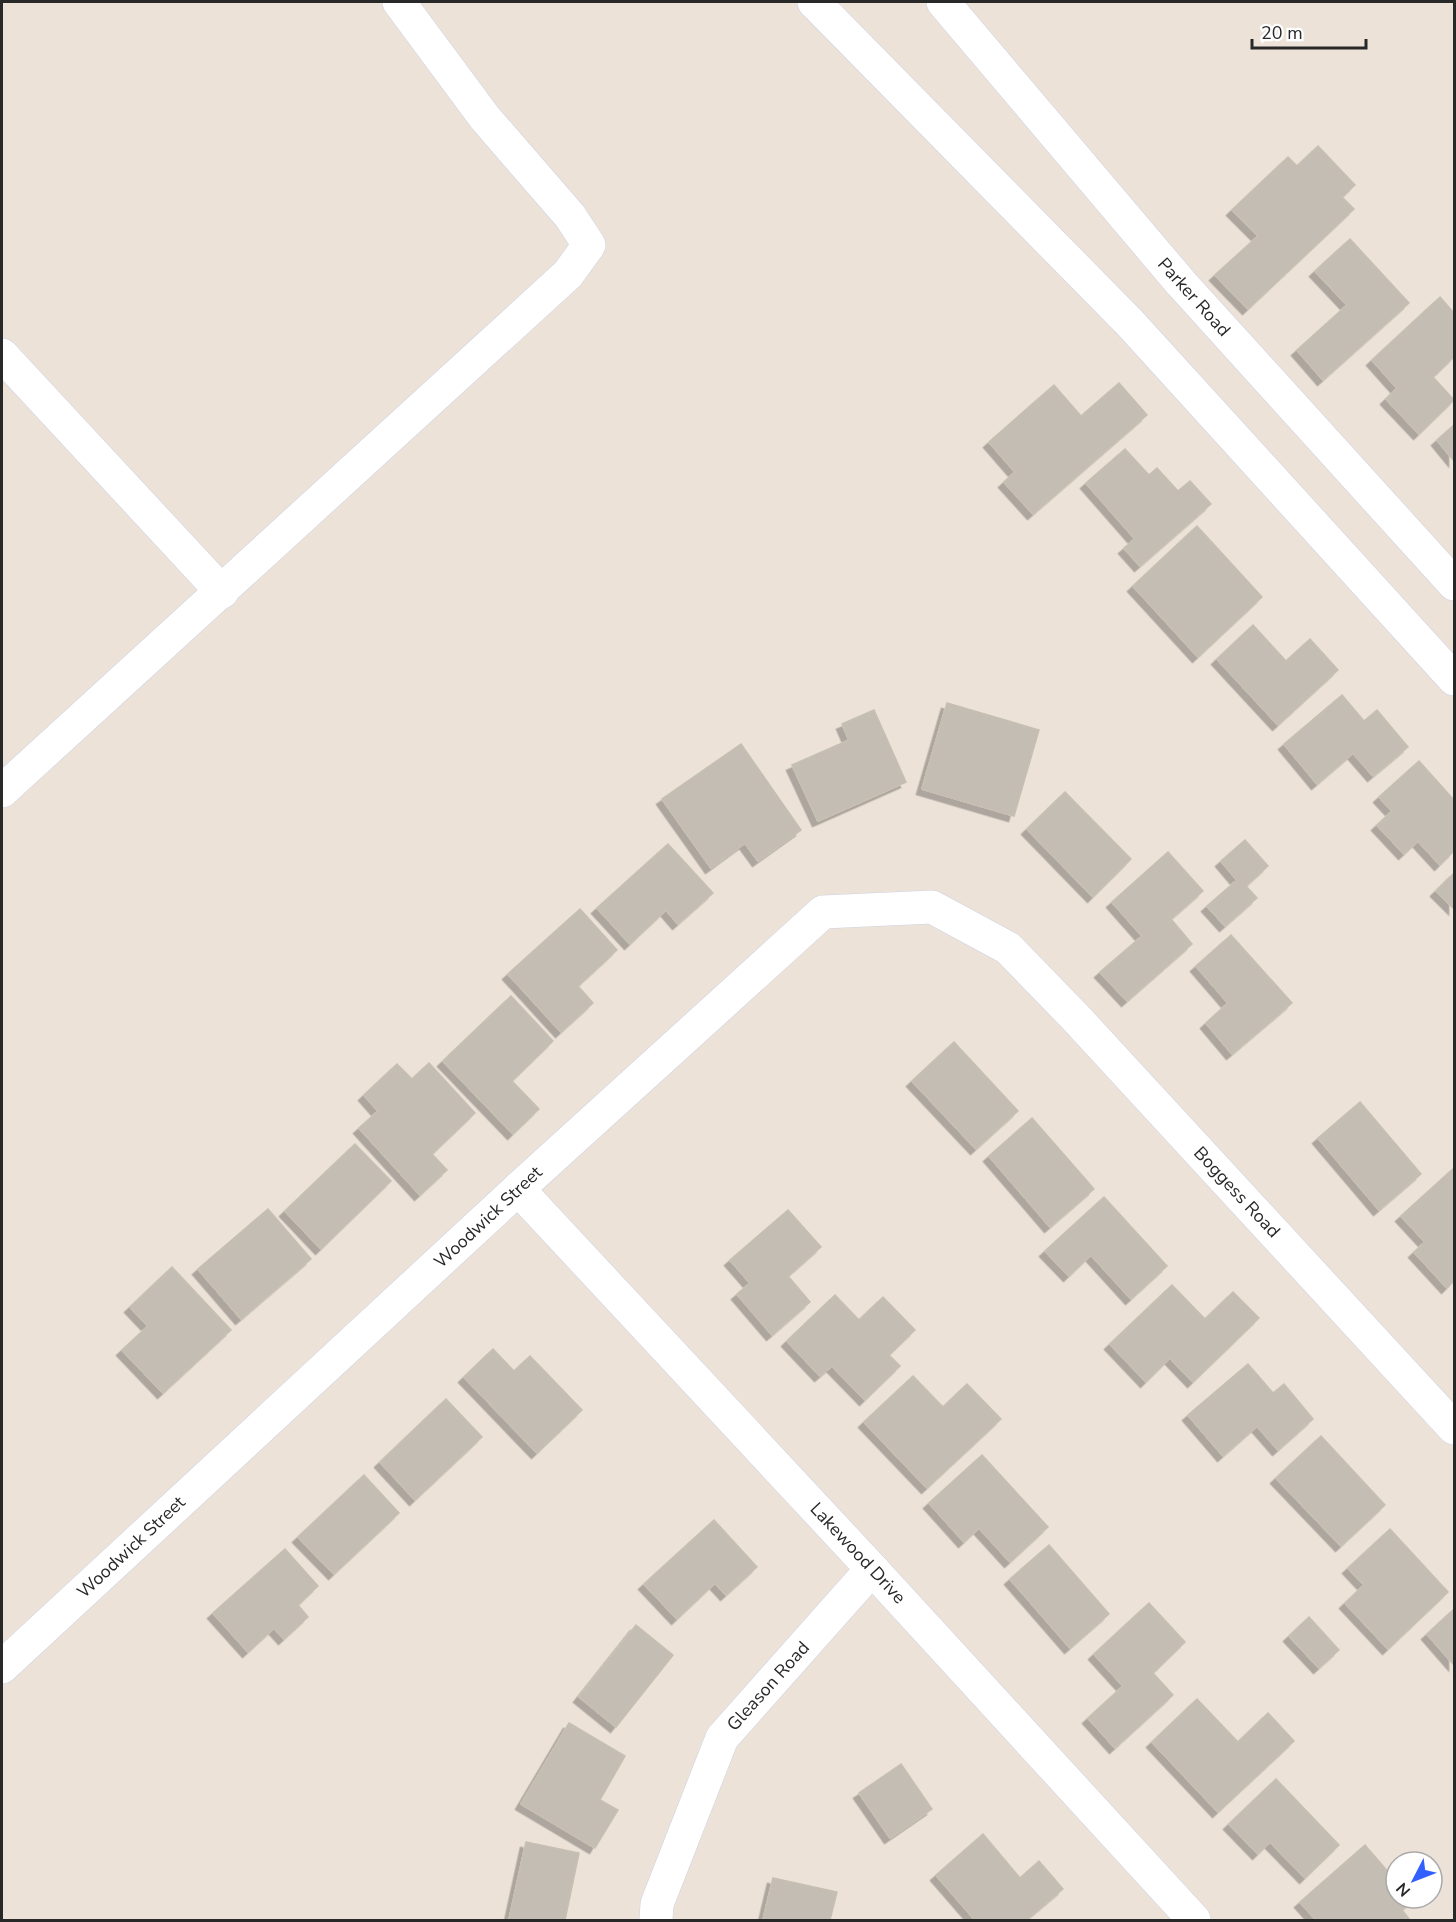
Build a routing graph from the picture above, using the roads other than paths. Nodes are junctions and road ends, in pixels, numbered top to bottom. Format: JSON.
{"nodes":[{"id":1,"x":399,"y":2,"type":"edge"},
{"id":2,"x":814,"y":2,"type":"edge"},
{"id":3,"x":943,"y":2,"type":"edge"},
{"id":4,"x":2,"y":355,"type":"edge"},
{"id":5,"x":1455,"y":585,"type":"edge"},
{"id":6,"x":222,"y":592,"type":"junction"},
{"id":7,"x":1455,"y":679,"type":"edge"},
{"id":8,"x":2,"y":790,"type":"edge"},
{"id":9,"x":1017,"y":958,"type":"joint"},
{"id":10,"x":518,"y":1189,"type":"junction"},
{"id":11,"x":1455,"y":1428,"type":"edge"},
{"id":12,"x":872,"y":1569,"type":"junction"},
{"id":13,"x":2,"y":1667,"type":"edge"},
{"id":14,"x":656,"y":1920,"type":"edge"},
{"id":15,"x":1194,"y":1920,"type":"edge"}],
"edges":[{"from":1,"to":6,"type":"street"},
{"from":2,"to":7,"type":"street"},
{"from":3,"to":5,"type":"street","name":"Parker Road"},
{"from":4,"to":6,"type":"street"},
{"from":6,"to":8,"type":"street"},
{"from":9,"to":10,"type":"street","name":"Woodwick Street"},
{"from":9,"to":11,"type":"street","name":"Boggess Road"},
{"from":10,"to":12,"type":"street","name":"Lakewood Drive"},
{"from":10,"to":13,"type":"street","name":"Woodwick Street"},
{"from":12,"to":14,"type":"street","name":"Gleason Road"},
{"from":12,"to":15,"type":"street","name":"Lakewood Drive"}]}
